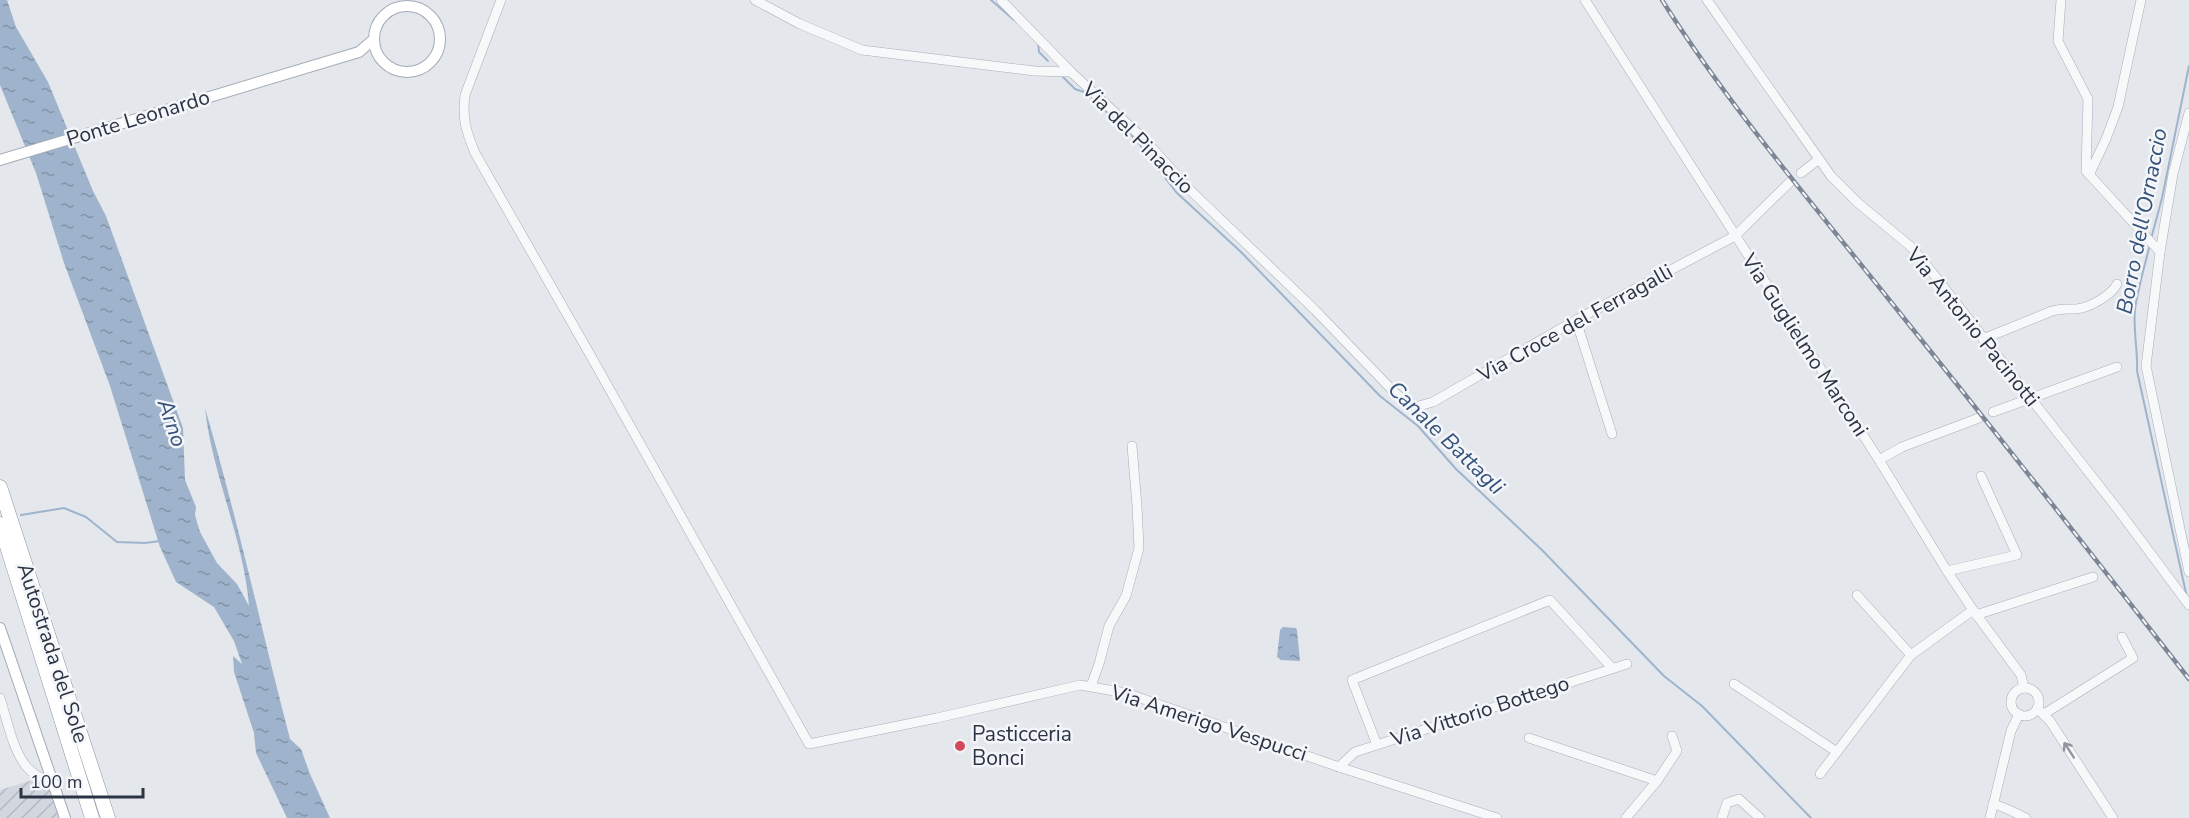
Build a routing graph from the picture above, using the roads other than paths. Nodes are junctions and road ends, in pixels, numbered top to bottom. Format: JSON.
{"nodes":[{"id":1,"x":501,"y":0,"type":"edge"},
{"id":2,"x":755,"y":0,"type":"edge"},
{"id":3,"x":1001,"y":0,"type":"edge"},
{"id":4,"x":1585,"y":0,"type":"edge"},
{"id":5,"x":1707,"y":0,"type":"edge"},
{"id":6,"x":2061,"y":0,"type":"edge"},
{"id":7,"x":2141,"y":0,"type":"edge"},
{"id":8,"x":407,"y":3,"type":"edge"},
{"id":9,"x":394,"y":4,"type":"edge"},
{"id":10,"x":373,"y":40,"type":"junction"},
{"id":11,"x":358,"y":52,"type":"junction"},
{"id":12,"x":379,"y":57,"type":"junction"},
{"id":13,"x":1071,"y":72,"type":"junction"},
{"id":14,"x":2189,"y":113,"type":"edge"},
{"id":15,"x":1819,"y":159,"type":"junction"},
{"id":16,"x":0,"y":160,"type":"edge"},
{"id":17,"x":1801,"y":173,"type":"dead end"},
{"id":18,"x":2089,"y":175,"type":"junction"},
{"id":19,"x":1790,"y":182,"type":"dead end"},
{"id":20,"x":1735,"y":236,"type":"junction"},
{"id":21,"x":2157,"y":249,"type":"junction"},
{"id":22,"x":2117,"y":284,"type":"dead end"},
{"id":23,"x":1576,"y":321,"type":"junction"},
{"id":24,"x":1983,"y":339,"type":"junction"},
{"id":25,"x":2117,"y":367,"type":"dead end"},
{"id":26,"x":2030,"y":397,"type":"junction"},
{"id":27,"x":1415,"y":407,"type":"joint"},
{"id":28,"x":1993,"y":412,"type":"dead end"},
{"id":29,"x":1979,"y":418,"type":"dead end"},
{"id":30,"x":1612,"y":434,"type":"dead end"},
{"id":31,"x":1132,"y":446,"type":"dead end"},
{"id":32,"x":1879,"y":460,"type":"junction"},
{"id":33,"x":1981,"y":476,"type":"dead end"},
{"id":34,"x":0,"y":487,"type":"edge"},
{"id":35,"x":0,"y":524,"type":"edge"},
{"id":36,"x":1947,"y":572,"type":"junction"},
{"id":37,"x":2189,"y":572,"type":"edge"},
{"id":38,"x":2093,"y":577,"type":"dead end"},
{"id":39,"x":1857,"y":595,"type":"dead end"},
{"id":40,"x":2189,"y":605,"type":"edge"},
{"id":41,"x":1974,"y":612,"type":"junction"},
{"id":42,"x":0,"y":628,"type":"edge"},
{"id":43,"x":2122,"y":637,"type":"dead end"},
{"id":44,"x":1911,"y":656,"type":"junction"},
{"id":45,"x":1627,"y":664,"type":"dead end"},
{"id":46,"x":1612,"y":668,"type":"junction"},
{"id":47,"x":1734,"y":684,"type":"dead end"},
{"id":48,"x":1091,"y":686,"type":"junction"},
{"id":49,"x":2024,"y":688,"type":"junction"},
{"id":50,"x":0,"y":698,"type":"edge"},
{"id":51,"x":2040,"y":711,"type":"junction"},
{"id":52,"x":2019,"y":714,"type":"junction"},
{"id":53,"x":1672,"y":736,"type":"dead end"},
{"id":54,"x":1528,"y":738,"type":"dead end"},
{"id":55,"x":1377,"y":745,"type":"junction"},
{"id":56,"x":1837,"y":752,"type":"junction"},
{"id":57,"x":1339,"y":767,"type":"junction"},
{"id":58,"x":1820,"y":774,"type":"dead end"},
{"id":59,"x":1657,"y":781,"type":"junction"},
{"id":60,"x":54,"y":785,"type":"junction"},
{"id":61,"x":1992,"y":811,"type":"edge"},
{"id":62,"x":65,"y":818,"type":"edge"},
{"id":63,"x":92,"y":818,"type":"edge"},
{"id":64,"x":108,"y":818,"type":"edge"},
{"id":65,"x":1497,"y":818,"type":"edge"},
{"id":66,"x":1626,"y":818,"type":"edge"},
{"id":67,"x":1722,"y":818,"type":"edge"},
{"id":68,"x":1760,"y":818,"type":"edge"},
{"id":69,"x":2026,"y":818,"type":"edge"},
{"id":70,"x":2113,"y":818,"type":"edge"}],
"edges":[{"from":1,"to":48,"type":"street","name":"Via Amerigo Vespucci"},
{"from":2,"to":13,"type":"street","name":"Via del Pinaccio"},
{"from":3,"to":13,"type":"street"},
{"from":4,"to":20,"type":"street","name":"Via Guglielmo Marconi"},
{"from":5,"to":15,"type":"street","name":"Via Antonio Pacinotti"},
{"from":6,"to":18,"type":"street"},
{"from":7,"to":18,"type":"street"},
{"from":8,"to":9,"type":"main road"},
{"from":8,"to":12,"type":"main road"},
{"from":9,"to":10,"type":"main road"},
{"from":10,"to":11,"type":"main road"},
{"from":10,"to":12,"type":"main road"},
{"from":11,"to":12,"type":"main road"},
{"from":11,"to":16,"type":"main road","name":"Ponte Leonardo"},
{"from":13,"to":27,"type":"street","name":"Via del Pinaccio"},
{"from":14,"to":21,"type":"street"},
{"from":15,"to":17,"type":"street"},
{"from":15,"to":24,"type":"street","name":"Via Antonio Pacinotti"},
{"from":18,"to":21,"type":"street"},
{"from":19,"to":20,"type":"street","name":"Via Croce del Ferragalli"},
{"from":20,"to":23,"type":"street","name":"Via Croce del Ferragalli"},
{"from":20,"to":32,"type":"street","name":"Via Guglielmo Marconi"},
{"from":21,"to":37,"type":"street"},
{"from":22,"to":24,"type":"street"},
{"from":23,"to":27,"type":"street","name":"Via Croce del Ferragalli"},
{"from":23,"to":30,"type":"street"},
{"from":24,"to":26,"type":"street","name":"Via Antonio Pacinotti"},
{"from":25,"to":26,"type":"street"},
{"from":26,"to":28,"type":"street"},
{"from":26,"to":40,"type":"street","name":"Via Antonio Pacinotti"},
{"from":29,"to":32,"type":"street"},
{"from":31,"to":48,"type":"street"},
{"from":32,"to":36,"type":"street","name":"Via Guglielmo Marconi"},
{"from":33,"to":36,"type":"street"},
{"from":34,"to":64,"type":"highway","name":"Autostrada del Sole"},
{"from":35,"to":63,"type":"highway","name":"Autostrada del Sole"},
{"from":36,"to":41,"type":"street","name":"Via Guglielmo Marconi"},
{"from":38,"to":41,"type":"street"},
{"from":39,"to":44,"type":"street"},
{"from":41,"to":44,"type":"street"},
{"from":41,"to":49,"type":"street","name":"Via Guglielmo Marconi"},
{"from":42,"to":60,"type":"main road"},
{"from":43,"to":51,"type":"street"},
{"from":44,"to":56,"type":"street"},
{"from":45,"to":46,"type":"street","name":"Via Vittorio Bottego"},
{"from":46,"to":55,"type":"street","name":"Via Vittorio Bottego"},
{"from":46,"to":55,"type":"street"},
{"from":47,"to":56,"type":"street"},
{"from":48,"to":57,"type":"street","name":"Via Amerigo Vespucci"},
{"from":49,"to":51,"type":"street"},
{"from":49,"to":52,"type":"street"},
{"from":50,"to":60,"type":"street"},
{"from":51,"to":52,"type":"street"},
{"from":70,"to":51,"type":"street","one_way":true},
{"from":52,"to":61,"type":"street"},
{"from":53,"to":59,"type":"street"},
{"from":54,"to":59,"type":"street"},
{"from":55,"to":57,"type":"street","name":"Via Vittorio Bottego"},
{"from":56,"to":58,"type":"street"},
{"from":57,"to":65,"type":"street","name":"Via Amerigo Vespucci"},
{"from":59,"to":66,"type":"street"},
{"from":60,"to":62,"type":"main road"},
{"from":61,"to":69,"type":"street"},
{"from":67,"to":68,"type":"street"}]}
